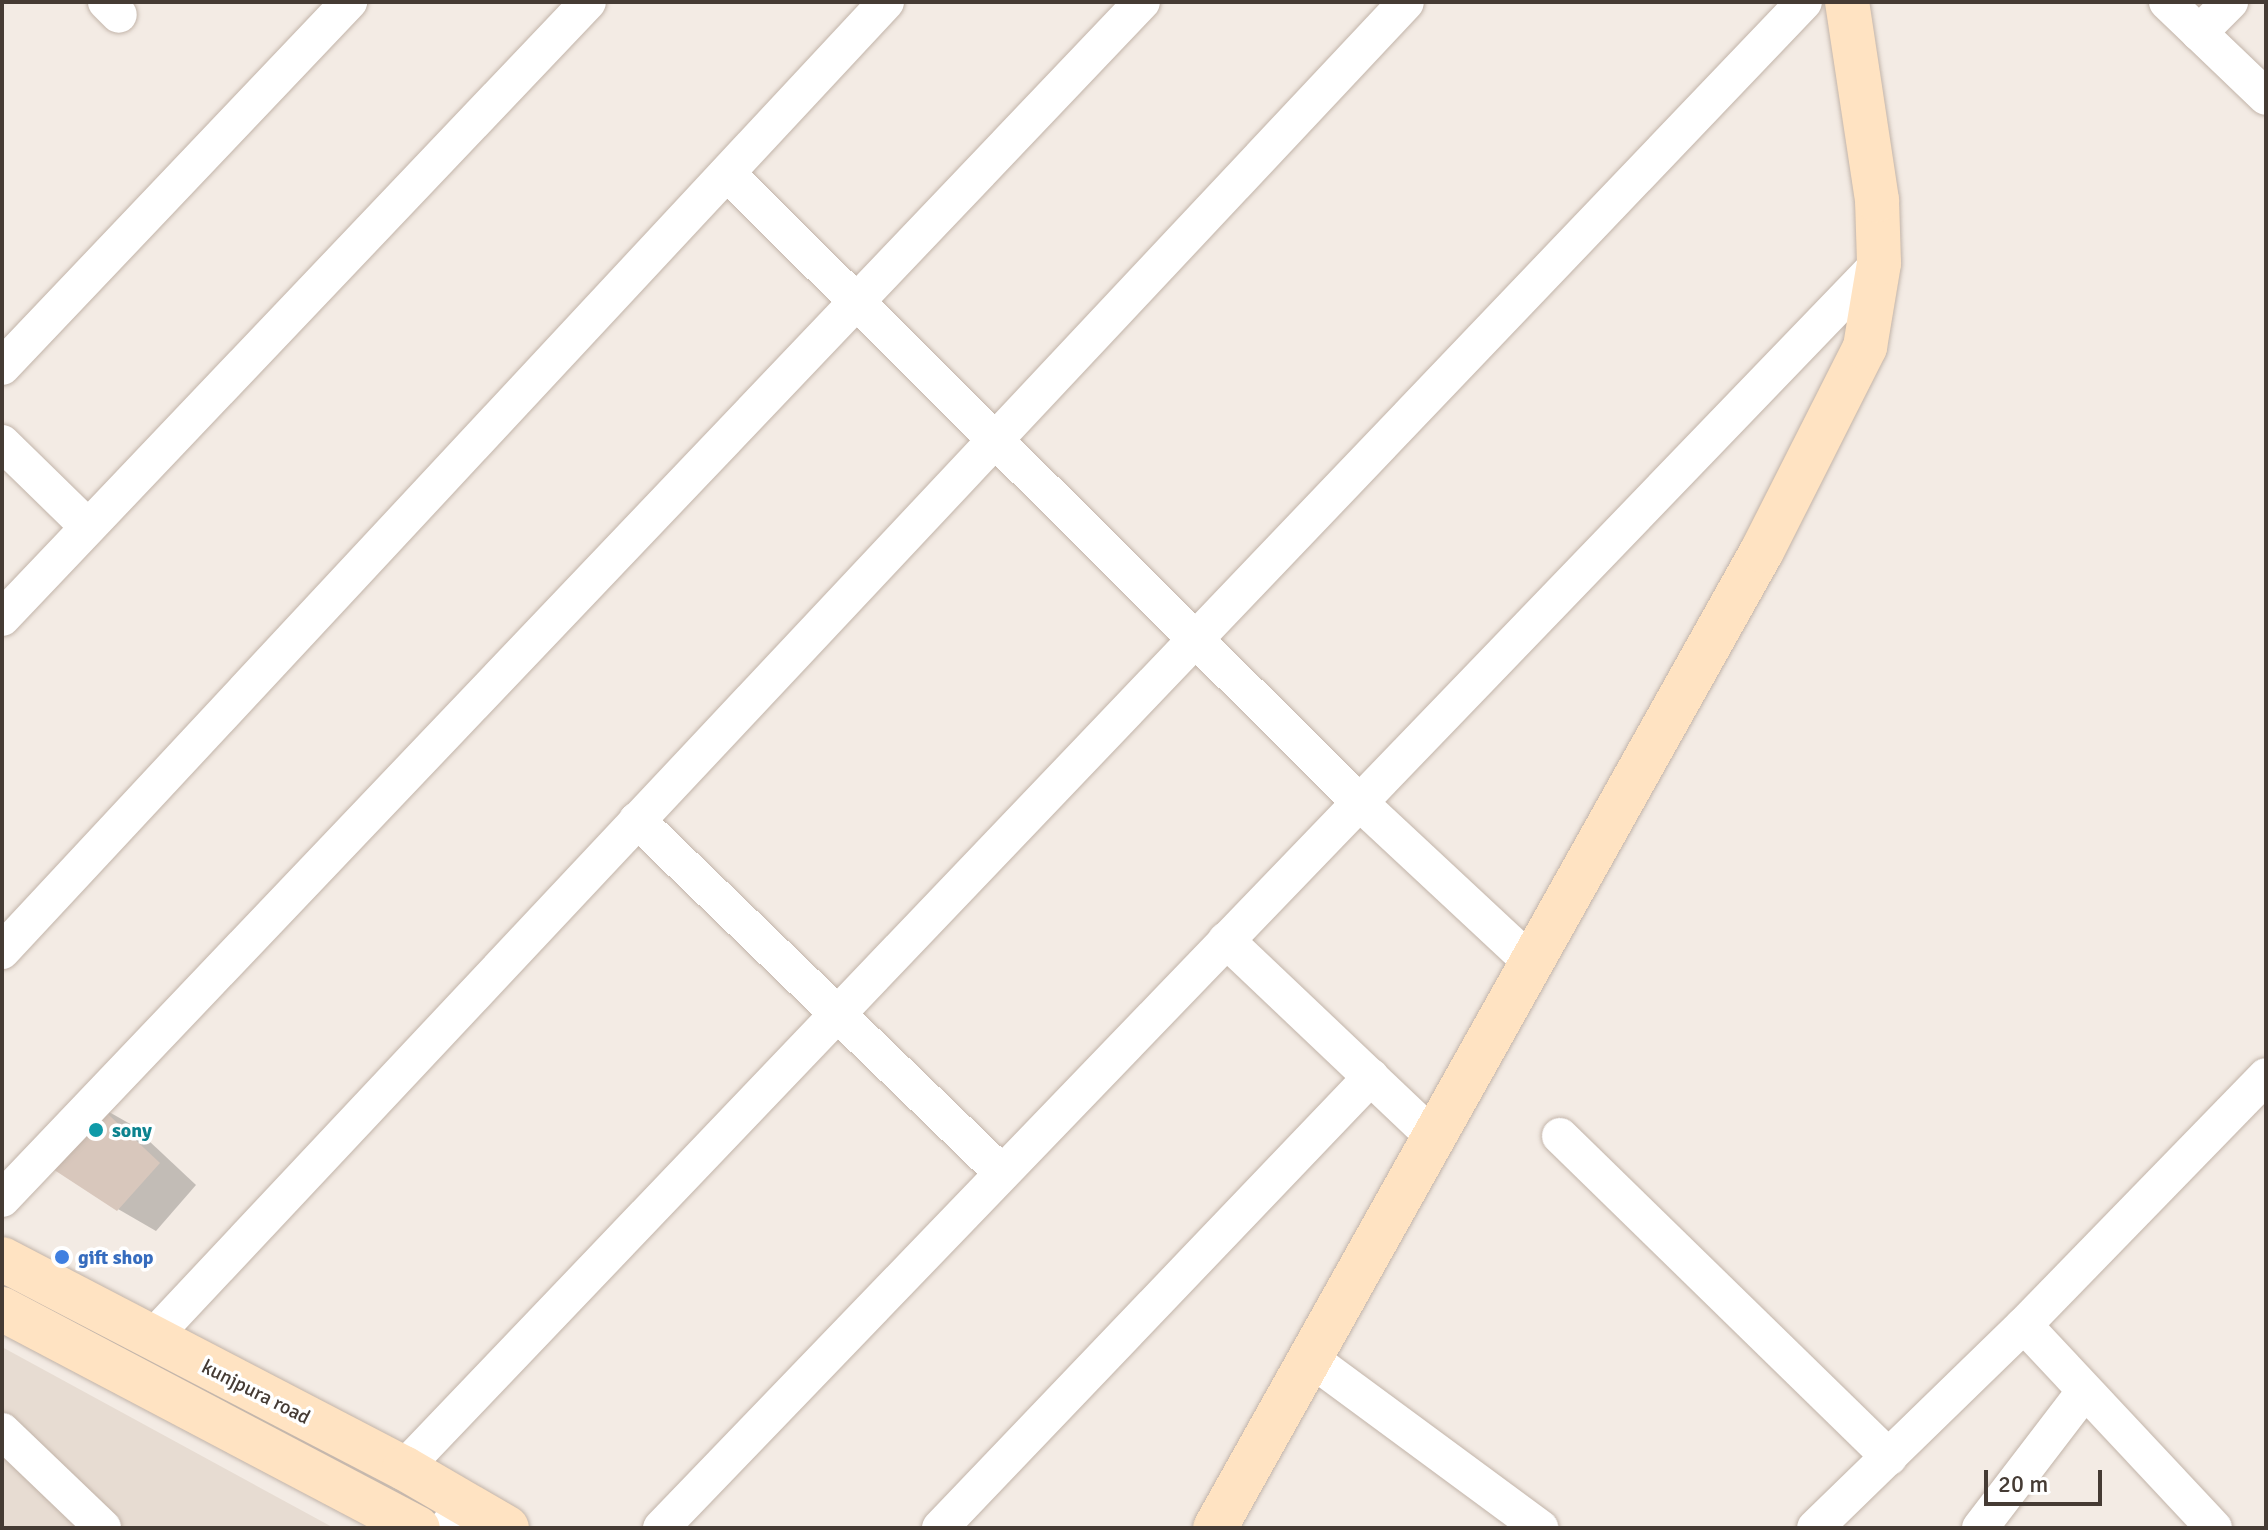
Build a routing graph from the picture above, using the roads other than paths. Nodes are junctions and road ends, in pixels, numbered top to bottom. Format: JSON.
{"nodes":[{"id":1,"x":349,"y":2,"type":"edge"},
{"id":2,"x":588,"y":2,"type":"edge"},
{"id":3,"x":886,"y":2,"type":"edge"},
{"id":4,"x":1142,"y":2,"type":"edge"},
{"id":5,"x":1406,"y":2,"type":"edge"},
{"id":6,"x":1804,"y":2,"type":"edge"},
{"id":7,"x":1847,"y":2,"type":"edge"},
{"id":8,"x":2167,"y":2,"type":"edge"},
{"id":9,"x":2230,"y":2,"type":"edge"},
{"id":10,"x":2199,"y":33,"type":"junction"},
{"id":11,"x":2266,"y":97,"type":"edge"},
{"id":12,"x":727,"y":173,"type":"junction"},
{"id":13,"x":1879,"y":263,"type":"junction"},
{"id":14,"x":854,"y":302,"type":"junction"},
{"id":15,"x":2,"y":367,"type":"edge"},
{"id":16,"x":996,"y":438,"type":"junction"},
{"id":17,"x":2,"y":443,"type":"edge"},
{"id":18,"x":88,"y":527,"type":"junction"},
{"id":19,"x":2,"y":618,"type":"edge"},
{"id":20,"x":1196,"y":641,"type":"junction"},
{"id":21,"x":1359,"y":802,"type":"junction"},
{"id":22,"x":637,"y":820,"type":"junction"},
{"id":23,"x":1226,"y":940,"type":"junction"},
{"id":24,"x":2,"y":951,"type":"edge"},
{"id":25,"x":1534,"y":965,"type":"junction"},
{"id":26,"x":839,"y":1014,"type":"junction"},
{"id":27,"x":2266,"y":1076,"type":"edge"},
{"id":28,"x":1371,"y":1077,"type":"junction"},
{"id":29,"x":1560,"y":1136,"type":"dead end"},
{"id":30,"x":1436,"y":1139,"type":"junction"},
{"id":31,"x":1002,"y":1173,"type":"junction"},
{"id":32,"x":2,"y":1199,"type":"edge"},
{"id":33,"x":11,"y":1278,"type":"edge"},
{"id":34,"x":2,"y":1309,"type":"edge"},
{"id":35,"x":2024,"y":1325,"type":"junction"},
{"id":36,"x":152,"y":1338,"type":"junction"},
{"id":37,"x":1311,"y":1359,"type":"junction"},
{"id":38,"x":2084,"y":1392,"type":"junction"},
{"id":39,"x":2,"y":1431,"type":"edge"},
{"id":40,"x":1889,"y":1457,"type":"junction"},
{"id":41,"x":404,"y":1468,"type":"junction"},
{"id":42,"x":456,"y":1517,"type":"edge"},
{"id":43,"x":103,"y":1528,"type":"edge"},
{"id":44,"x":418,"y":1528,"type":"edge"},
{"id":45,"x":507,"y":1528,"type":"edge"},
{"id":46,"x":661,"y":1528,"type":"edge"},
{"id":47,"x":940,"y":1528,"type":"edge"},
{"id":48,"x":1215,"y":1528,"type":"edge"},
{"id":49,"x":1540,"y":1528,"type":"edge"},
{"id":50,"x":1815,"y":1528,"type":"edge"},
{"id":51,"x":1980,"y":1528,"type":"edge"},
{"id":52,"x":2214,"y":1528,"type":"edge"}],
"edges":[{"from":1,"to":15,"type":"street"},
{"from":2,"to":18,"type":"street"},
{"from":3,"to":12,"type":"street"},
{"from":4,"to":14,"type":"street"},
{"from":5,"to":16,"type":"street"},
{"from":6,"to":20,"type":"street"},
{"from":7,"to":13,"type":"street"},
{"from":8,"to":10,"type":"street"},
{"from":9,"to":10,"type":"street"},
{"from":10,"to":11,"type":"street"},
{"from":12,"to":14,"type":"street"},
{"from":12,"to":24,"type":"street"},
{"from":13,"to":21,"type":"street"},
{"from":13,"to":25,"type":"street"},
{"from":14,"to":16,"type":"street"},
{"from":14,"to":32,"type":"street"},
{"from":16,"to":20,"type":"street"},
{"from":16,"to":22,"type":"street"},
{"from":17,"to":18,"type":"street"},
{"from":18,"to":19,"type":"street"},
{"from":20,"to":21,"type":"street"},
{"from":20,"to":26,"type":"street"},
{"from":21,"to":23,"type":"street"},
{"from":21,"to":25,"type":"street"},
{"from":22,"to":26,"type":"street"},
{"from":22,"to":36,"type":"street"},
{"from":23,"to":28,"type":"street"},
{"from":23,"to":31,"type":"street"},
{"from":25,"to":30,"type":"street"},
{"from":26,"to":31,"type":"street"},
{"from":26,"to":41,"type":"street"},
{"from":27,"to":35,"type":"street"},
{"from":28,"to":30,"type":"street"},
{"from":28,"to":47,"type":"street"},
{"from":29,"to":40,"type":"street"},
{"from":30,"to":37,"type":"street"},
{"from":31,"to":46,"type":"street"},
{"from":33,"to":36,"type":"street","name":"kunjpura road"},
{"from":34,"to":44,"type":"street"},
{"from":35,"to":38,"type":"street"},
{"from":35,"to":40,"type":"street"},
{"from":36,"to":41,"type":"street","name":"kunjpura road"},
{"from":37,"to":48,"type":"street"},
{"from":37,"to":49,"type":"street"},
{"from":38,"to":51,"type":"street"},
{"from":38,"to":52,"type":"street"},
{"from":39,"to":43,"type":"street"},
{"from":40,"to":50,"type":"street"},
{"from":41,"to":42,"type":"street","name":"kunjpura road"},
{"from":42,"to":45,"type":"street","name":"kunjpura road"}]}
